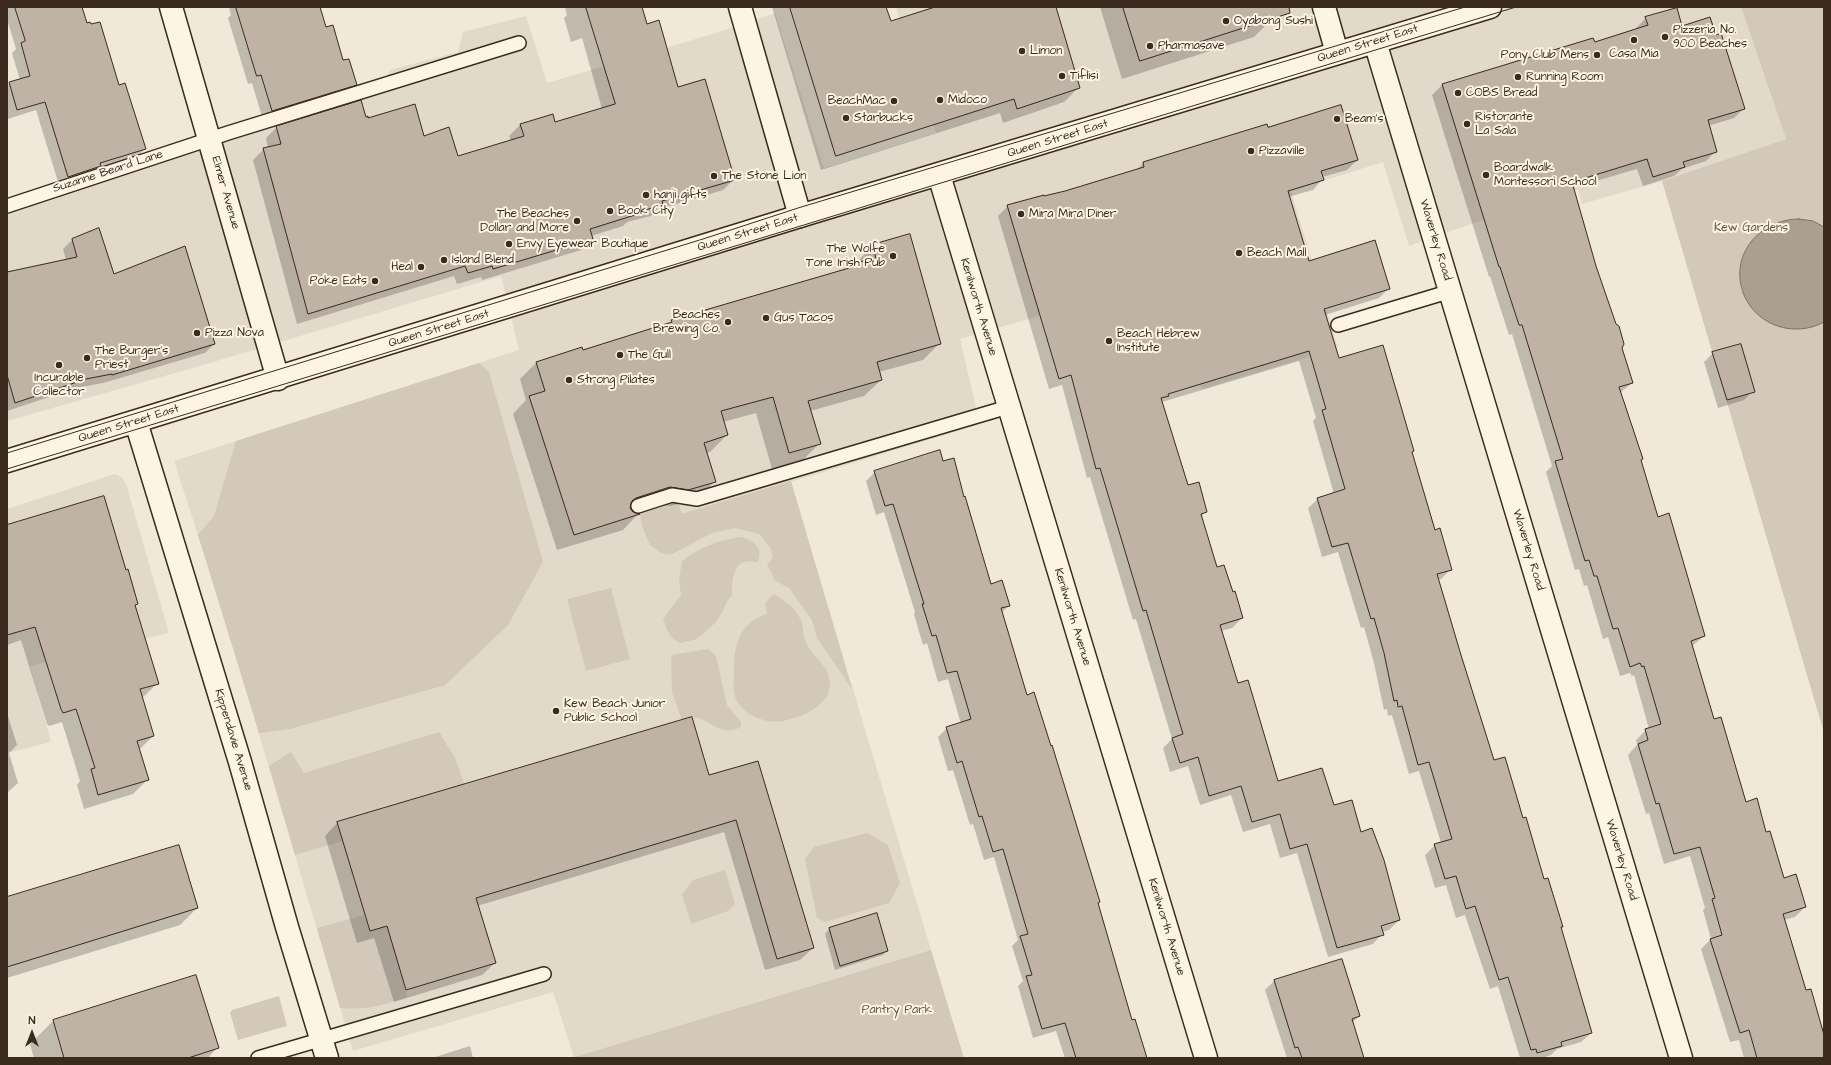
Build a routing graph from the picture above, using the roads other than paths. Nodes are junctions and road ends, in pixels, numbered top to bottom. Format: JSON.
{"nodes":[{"id":1,"x":171,"y":7,"type":"edge"},
{"id":2,"x":740,"y":7,"type":"edge"},
{"id":3,"x":1324,"y":7,"type":"edge"},
{"id":4,"x":1490,"y":7,"type":"edge"},
{"id":5,"x":1376,"y":42,"type":"junction"},
{"id":6,"x":519,"y":44,"type":"dead end"},
{"id":7,"x":1337,"y":54,"type":"junction"},
{"id":8,"x":210,"y":139,"type":"junction"},
{"id":9,"x":939,"y":175,"type":"junction"},
{"id":10,"x":7,"y":206,"type":"edge"},
{"id":11,"x":800,"y":216,"type":"junction"},
{"id":12,"x":1451,"y":291,"type":"junction"},
{"id":13,"x":1338,"y":325,"type":"dead end"},
{"id":14,"x":278,"y":379,"type":"junction"},
{"id":15,"x":1008,"y":407,"type":"junction"},
{"id":16,"x":136,"y":422,"type":"junction"},
{"id":17,"x":7,"y":461,"type":"edge"},
{"id":18,"x":638,"y":506,"type":"dead end"},
{"id":19,"x":544,"y":974,"type":"dead end"},
{"id":20,"x":324,"y":1049,"type":"edge"},
{"id":21,"x":258,"y":1058,"type":"edge"},
{"id":22,"x":1206,"y":1058,"type":"edge"},
{"id":23,"x":1681,"y":1058,"type":"edge"}],
"edges":[{"from":1,"to":8,"type":"street","name":"Elmer Avenue"},
{"from":2,"to":11,"type":"street"},
{"from":3,"to":7,"type":"street"},
{"from":4,"to":5,"type":"street","name":"Queen Street East"},
{"from":5,"to":7,"type":"street","name":"Queen Street East"},
{"from":5,"to":12,"type":"street","name":"Waverley Road"},
{"from":6,"to":8,"type":"lane","name":"Suzanne Beard Lane"},
{"from":7,"to":9,"type":"street","name":"Queen Street East"},
{"from":8,"to":10,"type":"lane","name":"Suzanne Beard Lane"},
{"from":8,"to":14,"type":"street","name":"Elmer Avenue"},
{"from":9,"to":11,"type":"street","name":"Queen Street East"},
{"from":9,"to":15,"type":"street","name":"Kenilworth Avenue"},
{"from":11,"to":14,"type":"street","name":"Queen Street East"},
{"from":12,"to":13,"type":"lane"},
{"from":12,"to":23,"type":"street","name":"Waverley Road"},
{"from":14,"to":16,"type":"street","name":"Queen Street East"},
{"from":15,"to":18,"type":"lane"},
{"from":15,"to":22,"type":"street","name":"Kenilworth Avenue"},
{"from":16,"to":17,"type":"street","name":"Queen Street East"},
{"from":16,"to":20,"type":"street","name":"Kippendavie Avenue"},
{"from":19,"to":20,"type":"lane"},
{"from":20,"to":21,"type":"lane"}]}
